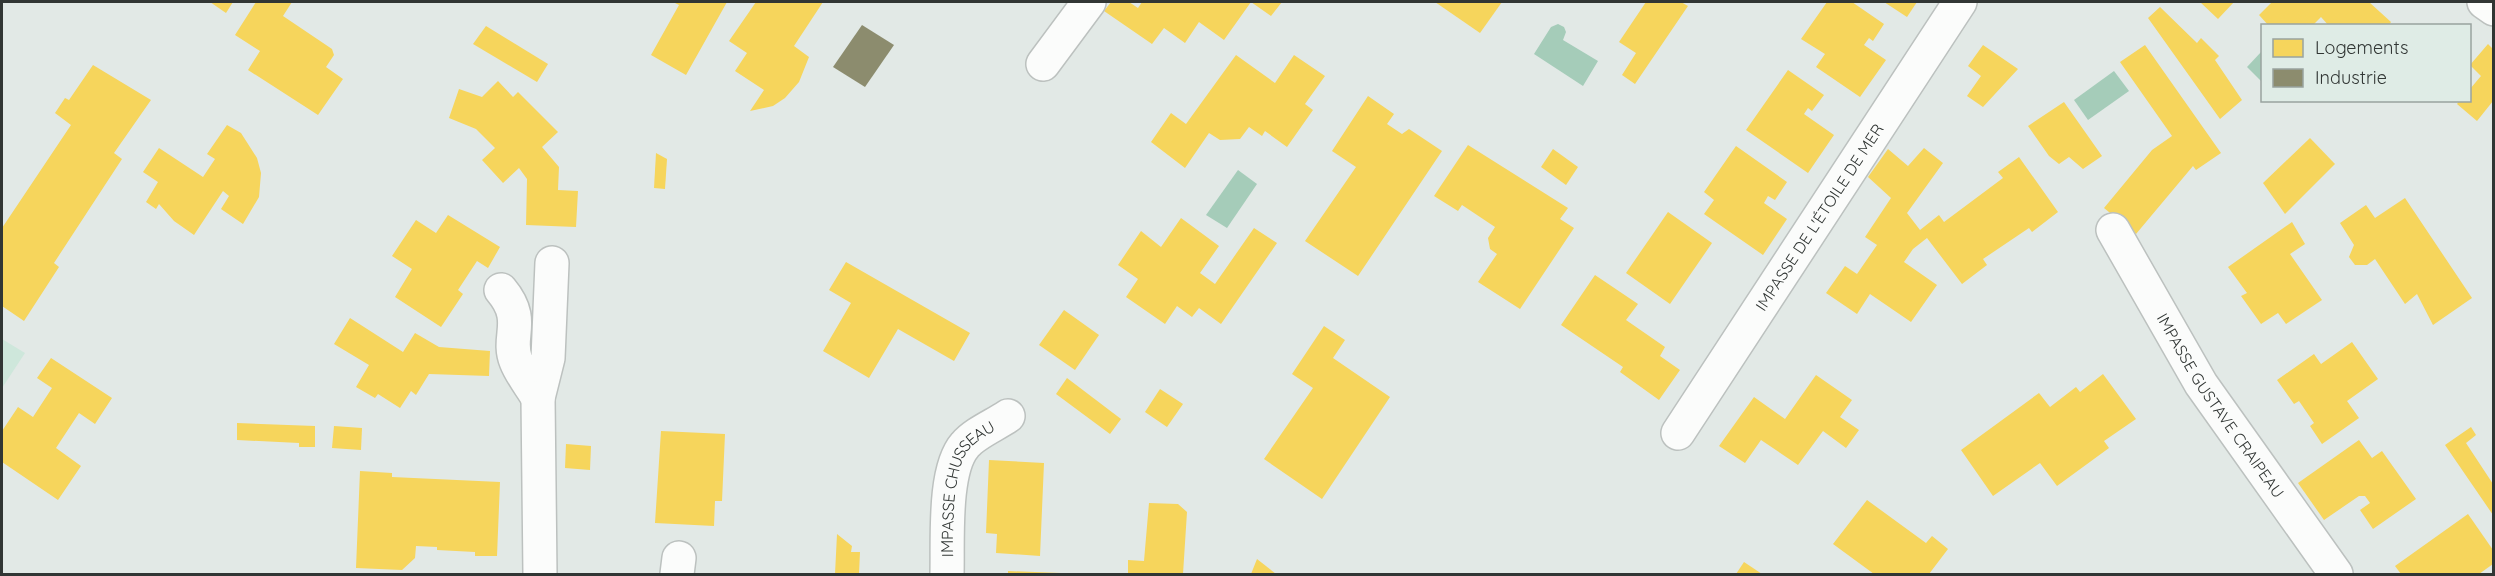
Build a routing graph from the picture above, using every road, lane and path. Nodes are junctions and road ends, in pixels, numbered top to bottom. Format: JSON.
{"nodes":[{"id":1,"x":1089,"y":2,"type":"edge"},
{"id":2,"x":1960,"y":2,"type":"edge"},
{"id":3,"x":2484,"y":2,"type":"edge"},
{"id":4,"x":2493,"y":9,"type":"edge"},
{"id":5,"x":1043,"y":64,"type":"dead end"},
{"id":6,"x":2113,"y":230,"type":"dead end"},
{"id":7,"x":552,"y":263,"type":"dead end"},
{"id":8,"x":501,"y":290,"type":"dead end"},
{"id":9,"x":538,"y":398,"type":"junction"},
{"id":10,"x":1008,"y":416,"type":"dead end"},
{"id":11,"x":1678,"y":434,"type":"dead end"},
{"id":12,"x":540,"y":574,"type":"edge"},
{"id":13,"x":947,"y":574,"type":"edge"},
{"id":14,"x":2336,"y":574,"type":"edge"}],
"edges":[{"from":1,"to":5,"type":"street"},
{"from":2,"to":11,"type":"street","name":"IMPASSE DE L'ÉTOILE DE MER"},
{"from":3,"to":4,"type":"street"},
{"from":6,"to":14,"type":"street","name":"IMPASSE GUSTAVE CRAIPEAU"},
{"from":7,"to":9,"type":"street"},
{"from":8,"to":9,"type":"street"},
{"from":9,"to":12,"type":"street"},
{"from":10,"to":13,"type":"street","name":"IMPASSE CHUSSEAU"}]}
